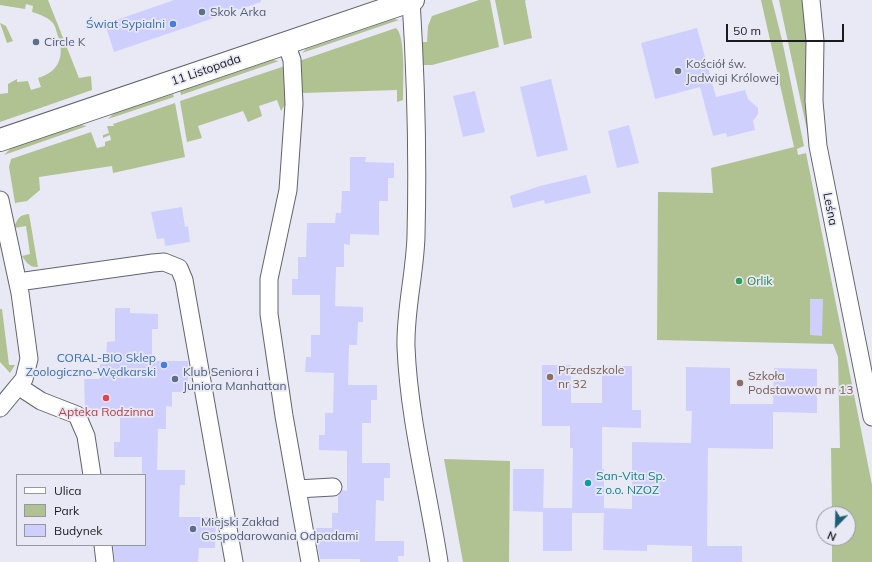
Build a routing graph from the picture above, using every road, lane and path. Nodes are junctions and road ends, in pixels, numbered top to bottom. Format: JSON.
{"nodes":[{"id":1,"x":412,"y":0,"type":"edge"},
{"id":2,"x":811,"y":0,"type":"edge"},
{"id":3,"x":286,"y":43,"type":"junction"},
{"id":4,"x":0,"y":140,"type":"edge"},
{"id":5,"x":0,"y":200,"type":"edge"},
{"id":6,"x":18,"y":282,"type":"junction"},
{"id":7,"x":18,"y":386,"type":"junction"},
{"id":8,"x":0,"y":408,"type":"edge"},
{"id":9,"x":872,"y":416,"type":"edge"},
{"id":10,"x":92,"y":474,"type":"edge"},
{"id":11,"x":333,"y":488,"type":"dead end"},
{"id":12,"x":297,"y":489,"type":"junction"},
{"id":13,"x":103,"y":546,"type":"edge"},
{"id":14,"x":104,"y":562,"type":"edge"},
{"id":15,"x":234,"y":562,"type":"edge"},
{"id":16,"x":310,"y":562,"type":"edge"},
{"id":17,"x":439,"y":562,"type":"edge"}],
"edges":[{"from":1,"to":3,"type":"street","name":"11 Listopada"},
{"from":1,"to":17,"type":"street"},
{"from":2,"to":9,"type":"street","name":"Leśna"},
{"from":3,"to":4,"type":"street","name":"11 Listopada"},
{"from":3,"to":12,"type":"street"},
{"from":5,"to":6,"type":"street"},
{"from":6,"to":7,"type":"street"},
{"from":6,"to":15,"type":"street"},
{"from":7,"to":8,"type":"street"},
{"from":7,"to":10,"type":"street"},
{"from":11,"to":12,"type":"street"},
{"from":12,"to":16,"type":"street"},
{"from":13,"to":14,"type":"street"}]}
